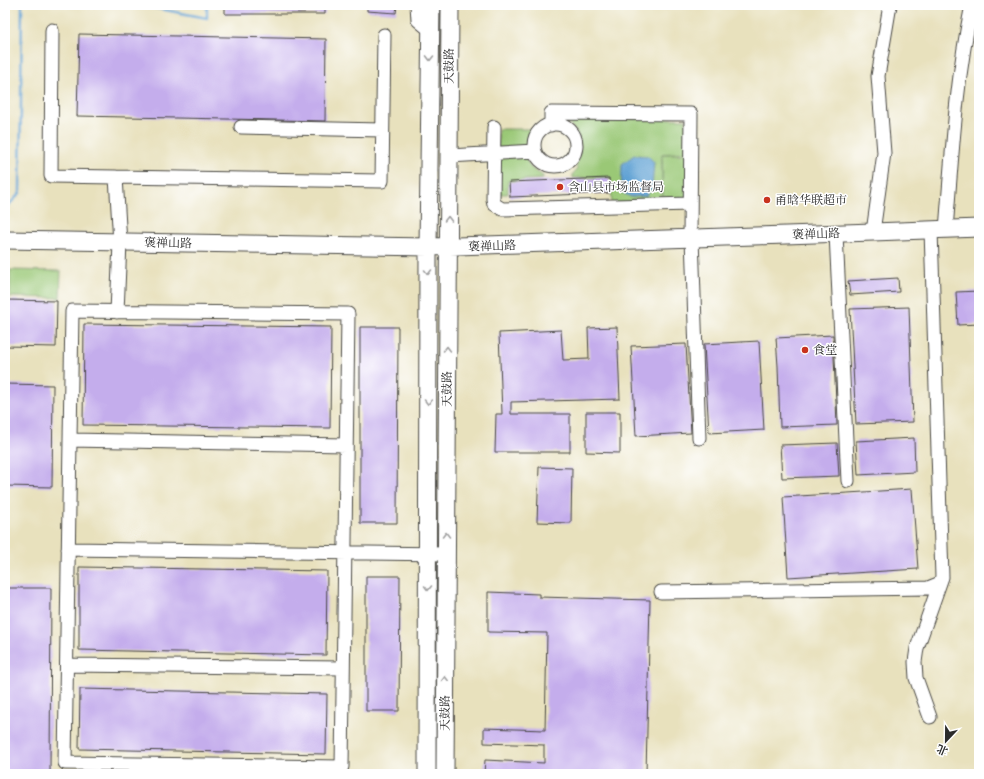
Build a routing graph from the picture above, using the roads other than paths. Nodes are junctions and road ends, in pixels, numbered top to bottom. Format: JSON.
{"nodes":[{"id":1,"x":417,"y":5,"type":"edge"},
{"id":2,"x":431,"y":5,"type":"edge"},
{"id":3,"x":450,"y":5,"type":"edge"},
{"id":4,"x":890,"y":5,"type":"edge"},
{"id":5,"x":972,"y":5,"type":"edge"},
{"id":6,"x":52,"y":30,"type":"dead end"},
{"id":7,"x":430,"y":30,"type":"junction"},
{"id":8,"x":384,"y":35,"type":"dead end"},
{"id":9,"x":551,"y":125,"type":"junction"},
{"id":10,"x":241,"y":127,"type":"dead end"},
{"id":11,"x":494,"y":127,"type":"dead end"},
{"id":12,"x":382,"y":130,"type":"junction"},
{"id":13,"x":535,"y":151,"type":"junction"},
{"id":14,"x":494,"y":153,"type":"junction"},
{"id":15,"x":449,"y":156,"type":"junction"},
{"id":16,"x":116,"y":177,"type":"junction"},
{"id":17,"x":690,"y":204,"type":"junction"},
{"id":18,"x":979,"y":228,"type":"edge"},
{"id":19,"x":938,"y":230,"type":"junction"},
{"id":20,"x":873,"y":232,"type":"junction"},
{"id":21,"x":836,"y":234,"type":"junction"},
{"id":22,"x":691,"y":238,"type":"junction"},
{"id":23,"x":5,"y":240,"type":"edge"},
{"id":24,"x":120,"y":243,"type":"junction"},
{"id":25,"x":428,"y":247,"type":"junction"},
{"id":26,"x":447,"y":247,"type":"junction"},
{"id":27,"x":117,"y":312,"type":"junction"},
{"id":28,"x":699,"y":438,"type":"dead end"},
{"id":29,"x":70,"y":440,"type":"junction"},
{"id":30,"x":346,"y":445,"type":"junction"},
{"id":31,"x":848,"y":481,"type":"dead end"},
{"id":32,"x":68,"y":549,"type":"junction"},
{"id":33,"x":345,"y":553,"type":"junction"},
{"id":34,"x":428,"y":554,"type":"junction"},
{"id":35,"x":446,"y":554,"type":"junction"},
{"id":36,"x":938,"y":584,"type":"junction"},
{"id":37,"x":661,"y":592,"type":"dead end"},
{"id":38,"x":67,"y":665,"type":"junction"},
{"id":39,"x":343,"y":668,"type":"junction"},
{"id":40,"x":930,"y":717,"type":"dead end"},
{"id":41,"x":427,"y":774,"type":"edge"},
{"id":42,"x":445,"y":774,"type":"edge"}],
"edges":[{"from":1,"to":7,"type":"street"},
{"from":2,"to":7,"type":"main road","name":"天鼓路"},
{"from":3,"to":15,"type":"main road","name":"天鼓路"},
{"from":4,"to":20,"type":"street"},
{"from":5,"to":19,"type":"street"},
{"from":6,"to":16,"type":"street"},
{"from":7,"to":25,"type":"main road","name":"天鼓路","one_way":true},
{"from":8,"to":12,"type":"street"},
{"from":9,"to":13,"type":"street"},
{"from":9,"to":13,"type":"street"},
{"from":9,"to":17,"type":"street"},
{"from":10,"to":12,"type":"street"},
{"from":11,"to":14,"type":"street"},
{"from":12,"to":16,"type":"street"},
{"from":13,"to":14,"type":"street"},
{"from":14,"to":15,"type":"street"},
{"from":14,"to":17,"type":"street"},
{"from":26,"to":15,"type":"main road","name":"天鼓路","one_way":true},
{"from":16,"to":24,"type":"street"},
{"from":17,"to":22,"type":"street"},
{"from":18,"to":19,"type":"main road","name":"褒禅山路"},
{"from":19,"to":20,"type":"main road","name":"褒禅山路"},
{"from":19,"to":36,"type":"street"},
{"from":20,"to":21,"type":"main road","name":"褒禅山路"},
{"from":21,"to":22,"type":"main road","name":"褒禅山路"},
{"from":21,"to":31,"type":"street"},
{"from":22,"to":26,"type":"main road","name":"褒禅山路"},
{"from":22,"to":28,"type":"street"},
{"from":23,"to":24,"type":"main road","name":"褒禅山路"},
{"from":24,"to":25,"type":"main road","name":"褒禅山路"},
{"from":24,"to":27,"type":"street"},
{"from":25,"to":26,"type":"main road","name":"褒禅山路"},
{"from":25,"to":34,"type":"main road","name":"天鼓路","one_way":true},
{"from":35,"to":26,"type":"main road","name":"天鼓路","one_way":true},
{"from":27,"to":29,"type":"street"},
{"from":27,"to":30,"type":"street"},
{"from":29,"to":30,"type":"street"},
{"from":29,"to":32,"type":"street"},
{"from":30,"to":33,"type":"street"},
{"from":32,"to":33,"type":"street"},
{"from":32,"to":38,"type":"street"},
{"from":33,"to":34,"type":"street"},
{"from":33,"to":39,"type":"street"},
{"from":34,"to":35,"type":"street"},
{"from":34,"to":41,"type":"main road","name":"天鼓路","one_way":true},
{"from":42,"to":35,"type":"main road","name":"天鼓路","one_way":true},
{"from":36,"to":37,"type":"street"},
{"from":36,"to":40,"type":"street"},
{"from":38,"to":39,"type":"street"},
{"from":38,"to":39,"type":"street"}]}
